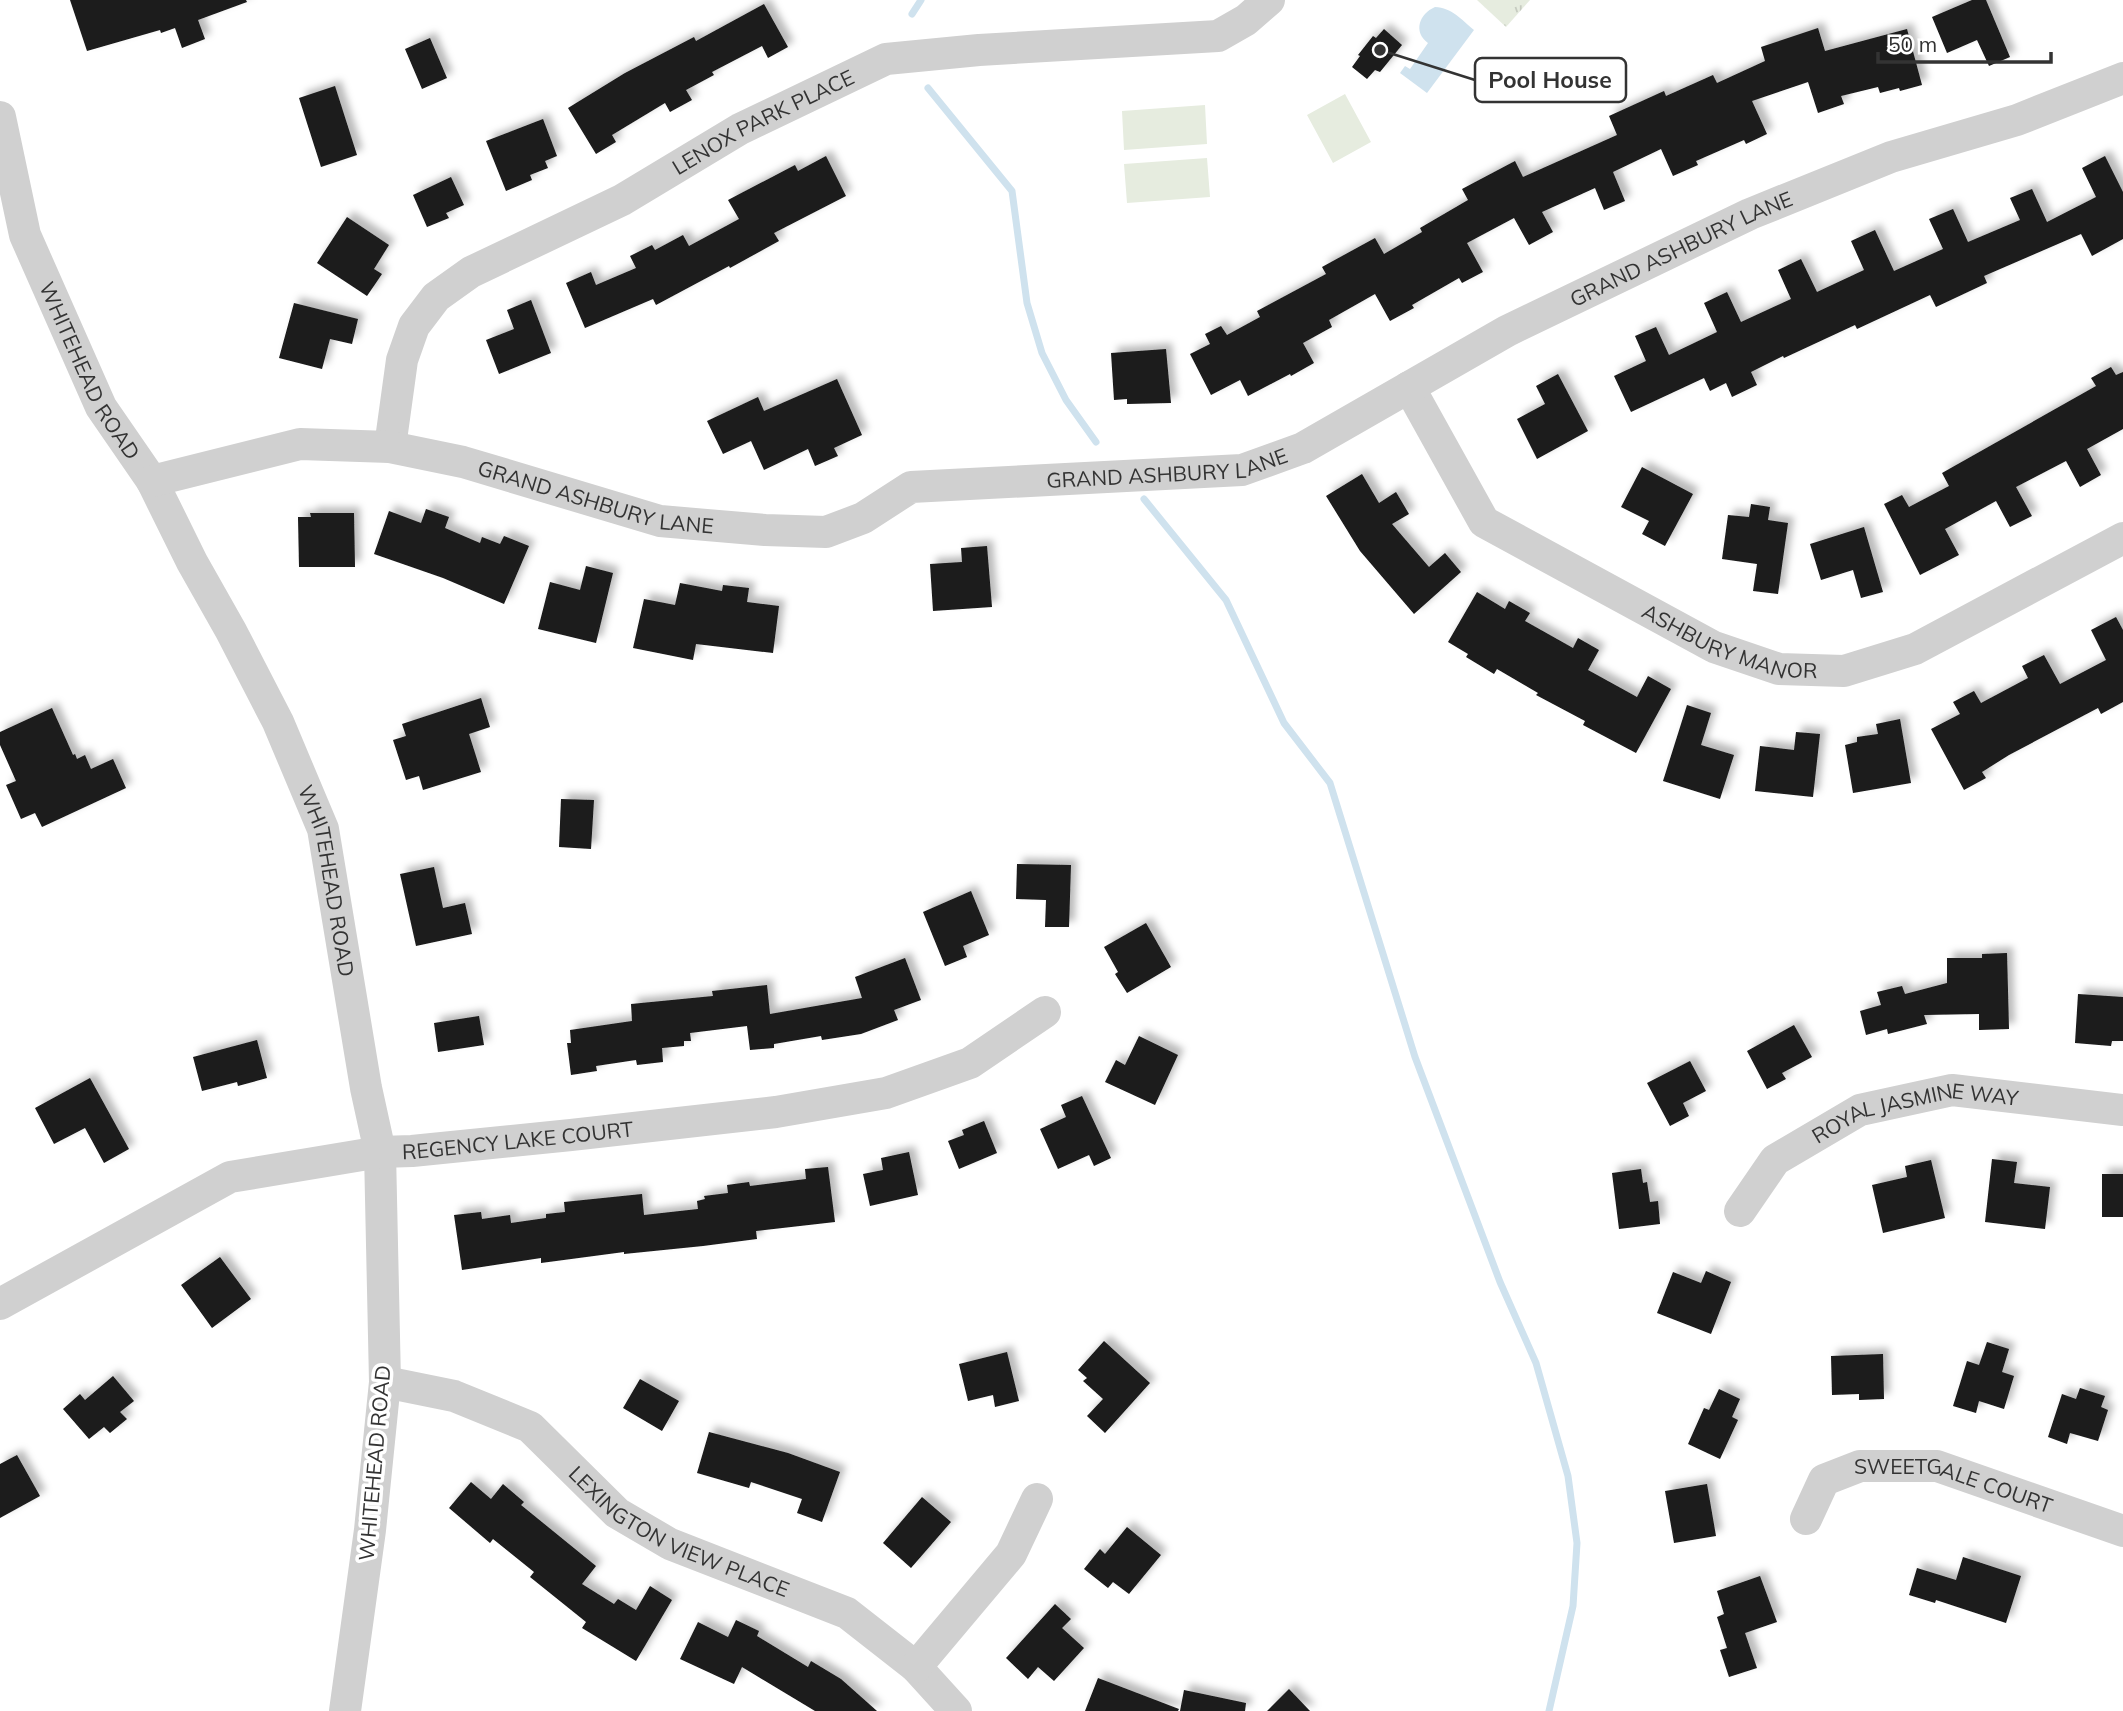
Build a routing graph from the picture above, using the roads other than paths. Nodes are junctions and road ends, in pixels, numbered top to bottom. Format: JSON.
{"nodes":[{"id":1,"x":1269,"y":0,"type":"edge"},
{"id":2,"x":2123,"y":78,"type":"edge"},
{"id":3,"x":0,"y":117,"type":"edge"},
{"id":4,"x":1409,"y":387,"type":"junction"},
{"id":5,"x":390,"y":447,"type":"junction"},
{"id":6,"x":152,"y":481,"type":"junction"},
{"id":7,"x":2123,"y":538,"type":"edge"},
{"id":8,"x":1045,"y":1012,"type":"dead end"},
{"id":9,"x":2123,"y":1110,"type":"edge"},
{"id":10,"x":380,"y":1152,"type":"junction"},
{"id":11,"x":1740,"y":1211,"type":"dead end"},
{"id":12,"x":0,"y":1304,"type":"edge"},
{"id":13,"x":386,"y":1382,"type":"junction"},
{"id":14,"x":1037,"y":1499,"type":"dead end"},
{"id":15,"x":1806,"y":1519,"type":"dead end"},
{"id":16,"x":2123,"y":1531,"type":"edge"},
{"id":17,"x":916,"y":1667,"type":"junction"},
{"id":18,"x":345,"y":1711,"type":"edge"},
{"id":19,"x":956,"y":1711,"type":"edge"}],
"edges":[{"from":1,"to":5,"type":"street","name":"LENOX PARK PLACE"},
{"from":2,"to":4,"type":"street","name":"GRAND ASHBURY LANE"},
{"from":3,"to":6,"type":"street","name":"WHITEHEAD ROAD"},
{"from":4,"to":5,"type":"street","name":"GRAND ASHBURY LANE"},
{"from":4,"to":7,"type":"street","name":"ASHBURY MANOR"},
{"from":5,"to":6,"type":"street","name":"GRAND ASHBURY LANE"},
{"from":6,"to":10,"type":"street","name":"WHITEHEAD ROAD"},
{"from":8,"to":10,"type":"street","name":"REGENCY LAKE COURT"},
{"from":9,"to":11,"type":"street","name":"ROYAL JASMINE WAY"},
{"from":10,"to":12,"type":"street","name":"REGENCY LAKE COURT"},
{"from":10,"to":13,"type":"street","name":"WHITEHEAD ROAD"},
{"from":13,"to":17,"type":"street","name":"LEXINGTON VIEW PLACE"},
{"from":13,"to":18,"type":"street","name":"WHITEHEAD ROAD"},
{"from":14,"to":17,"type":"street"},
{"from":15,"to":16,"type":"street","name":"SWEETGALE COURT"},
{"from":17,"to":19,"type":"street","name":"LEXINGTON VIEW PLACE"}]}
